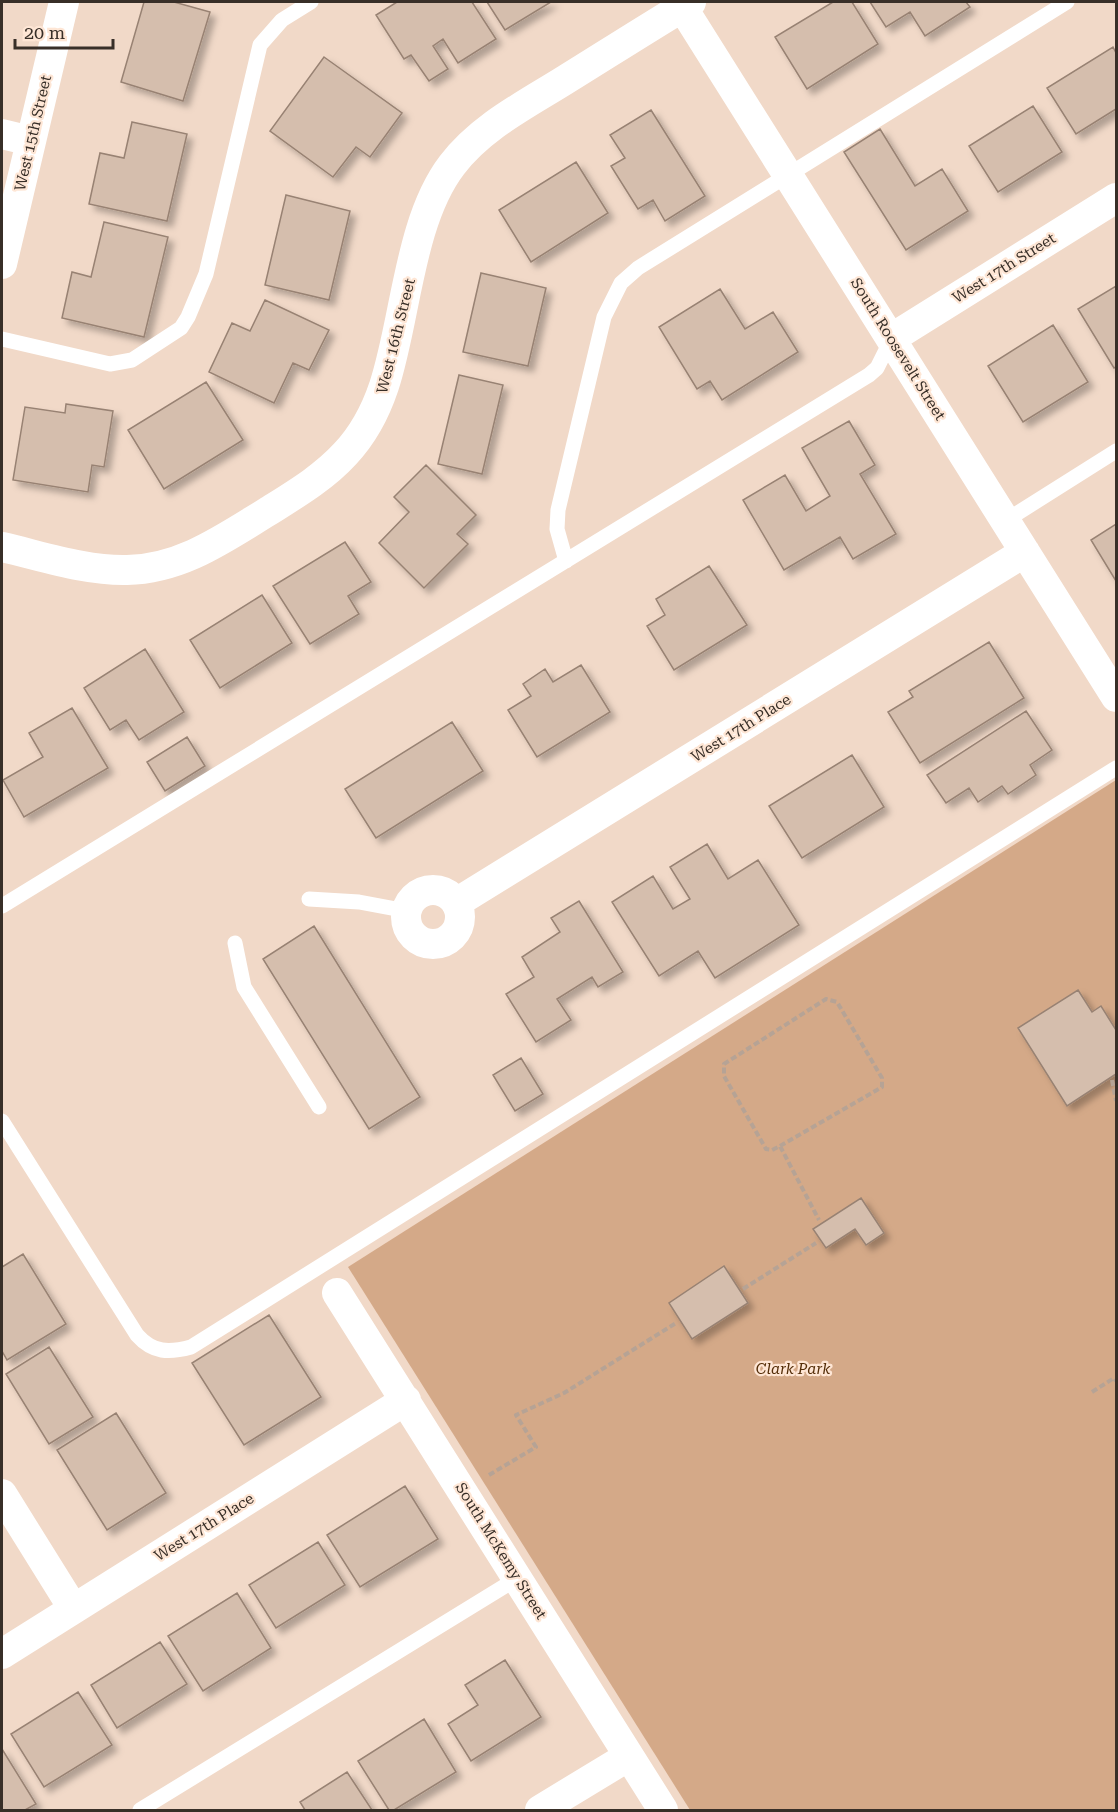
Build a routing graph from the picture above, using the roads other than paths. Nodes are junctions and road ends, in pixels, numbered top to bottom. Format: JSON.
{"nodes":[{"id":1,"x":64,"y":2,"type":"edge"},
{"id":2,"x":311,"y":2,"type":"edge"},
{"id":3,"x":1067,"y":2,"type":"edge"},
{"id":4,"x":684,"y":3,"type":"edge"},
{"id":5,"x":2,"y":134,"type":"edge"},
{"id":6,"x":31,"y":141,"type":"junction"},
{"id":7,"x":789,"y":175,"type":"junction"},
{"id":8,"x":1116,"y":198,"type":"edge"},
{"id":9,"x":2,"y":264,"type":"edge"},
{"id":10,"x":892,"y":338,"type":"junction"},
{"id":11,"x":2,"y":339,"type":"edge"},
{"id":12,"x":1116,"y":451,"type":"edge"},
{"id":13,"x":1005,"y":521,"type":"junction"},
{"id":14,"x":2,"y":550,"type":"edge"},
{"id":15,"x":1025,"y":552,"type":"junction"},
{"id":16,"x":566,"y":561,"type":"junction"},
{"id":17,"x":1115,"y":692,"type":"edge"},
{"id":18,"x":1116,"y":768,"type":"edge"},
{"id":19,"x":309,"y":898,"type":"dead end"},
{"id":20,"x":456,"y":903,"type":"junction"},
{"id":21,"x":2,"y":906,"type":"edge"},
{"id":22,"x":407,"y":911,"type":"junction"},
{"id":23,"x":234,"y":943,"type":"dead end"},
{"id":24,"x":319,"y":1107,"type":"dead end"},
{"id":25,"x":2,"y":1121,"type":"edge"},
{"id":26,"x":337,"y":1293,"type":"dead end"},
{"id":27,"x":406,"y":1400,"type":"junction"},
{"id":28,"x":2,"y":1494,"type":"edge"},
{"id":29,"x":518,"y":1578,"type":"junction"},
{"id":30,"x":73,"y":1608,"type":"junction"},
{"id":31,"x":2,"y":1654,"type":"edge"},
{"id":32,"x":629,"y":1756,"type":"junction"},
{"id":33,"x":140,"y":1810,"type":"edge"},
{"id":34,"x":540,"y":1810,"type":"edge"},
{"id":35,"x":663,"y":1810,"type":"edge"}],
"edges":[{"from":1,"to":6,"type":"street","name":"West 15th Street"},
{"from":2,"to":11,"type":"lane"},
{"from":3,"to":7,"type":"lane"},
{"from":4,"to":7,"type":"street","name":"South Roosevelt Street"},
{"from":4,"to":14,"type":"street","name":"West 16th Street"},
{"from":5,"to":6,"type":"street"},
{"from":6,"to":9,"type":"street","name":"West 15th Street"},
{"from":7,"to":10,"type":"street","name":"South Roosevelt Street"},
{"from":7,"to":16,"type":"lane"},
{"from":8,"to":10,"type":"street","name":"West 17th Street"},
{"from":10,"to":13,"type":"street","name":"South Roosevelt Street"},
{"from":10,"to":16,"type":"lane"},
{"from":12,"to":13,"type":"lane"},
{"from":13,"to":15,"type":"street","name":"South Roosevelt Street"},
{"from":15,"to":17,"type":"street","name":"South Roosevelt Street"},
{"from":15,"to":20,"type":"street","name":"West 17th Place"},
{"from":16,"to":21,"type":"lane"},
{"from":18,"to":25,"type":"lane"},
{"from":19,"to":22,"type":"lane"},
{"from":20,"to":22,"type":"street"},
{"from":20,"to":22,"type":"street"},
{"from":23,"to":24,"type":"lane"},
{"from":26,"to":27,"type":"street","name":"South McKemy Street"},
{"from":27,"to":29,"type":"street","name":"South McKemy Street"},
{"from":27,"to":30,"type":"street","name":"West 17th Place"},
{"from":28,"to":30,"type":"street"},
{"from":29,"to":32,"type":"street","name":"South McKemy Street"},
{"from":29,"to":33,"type":"lane"},
{"from":30,"to":31,"type":"street","name":"West 17th Place"},
{"from":32,"to":34,"type":"street"},
{"from":32,"to":35,"type":"street","name":"South McKemy Street"}]}
